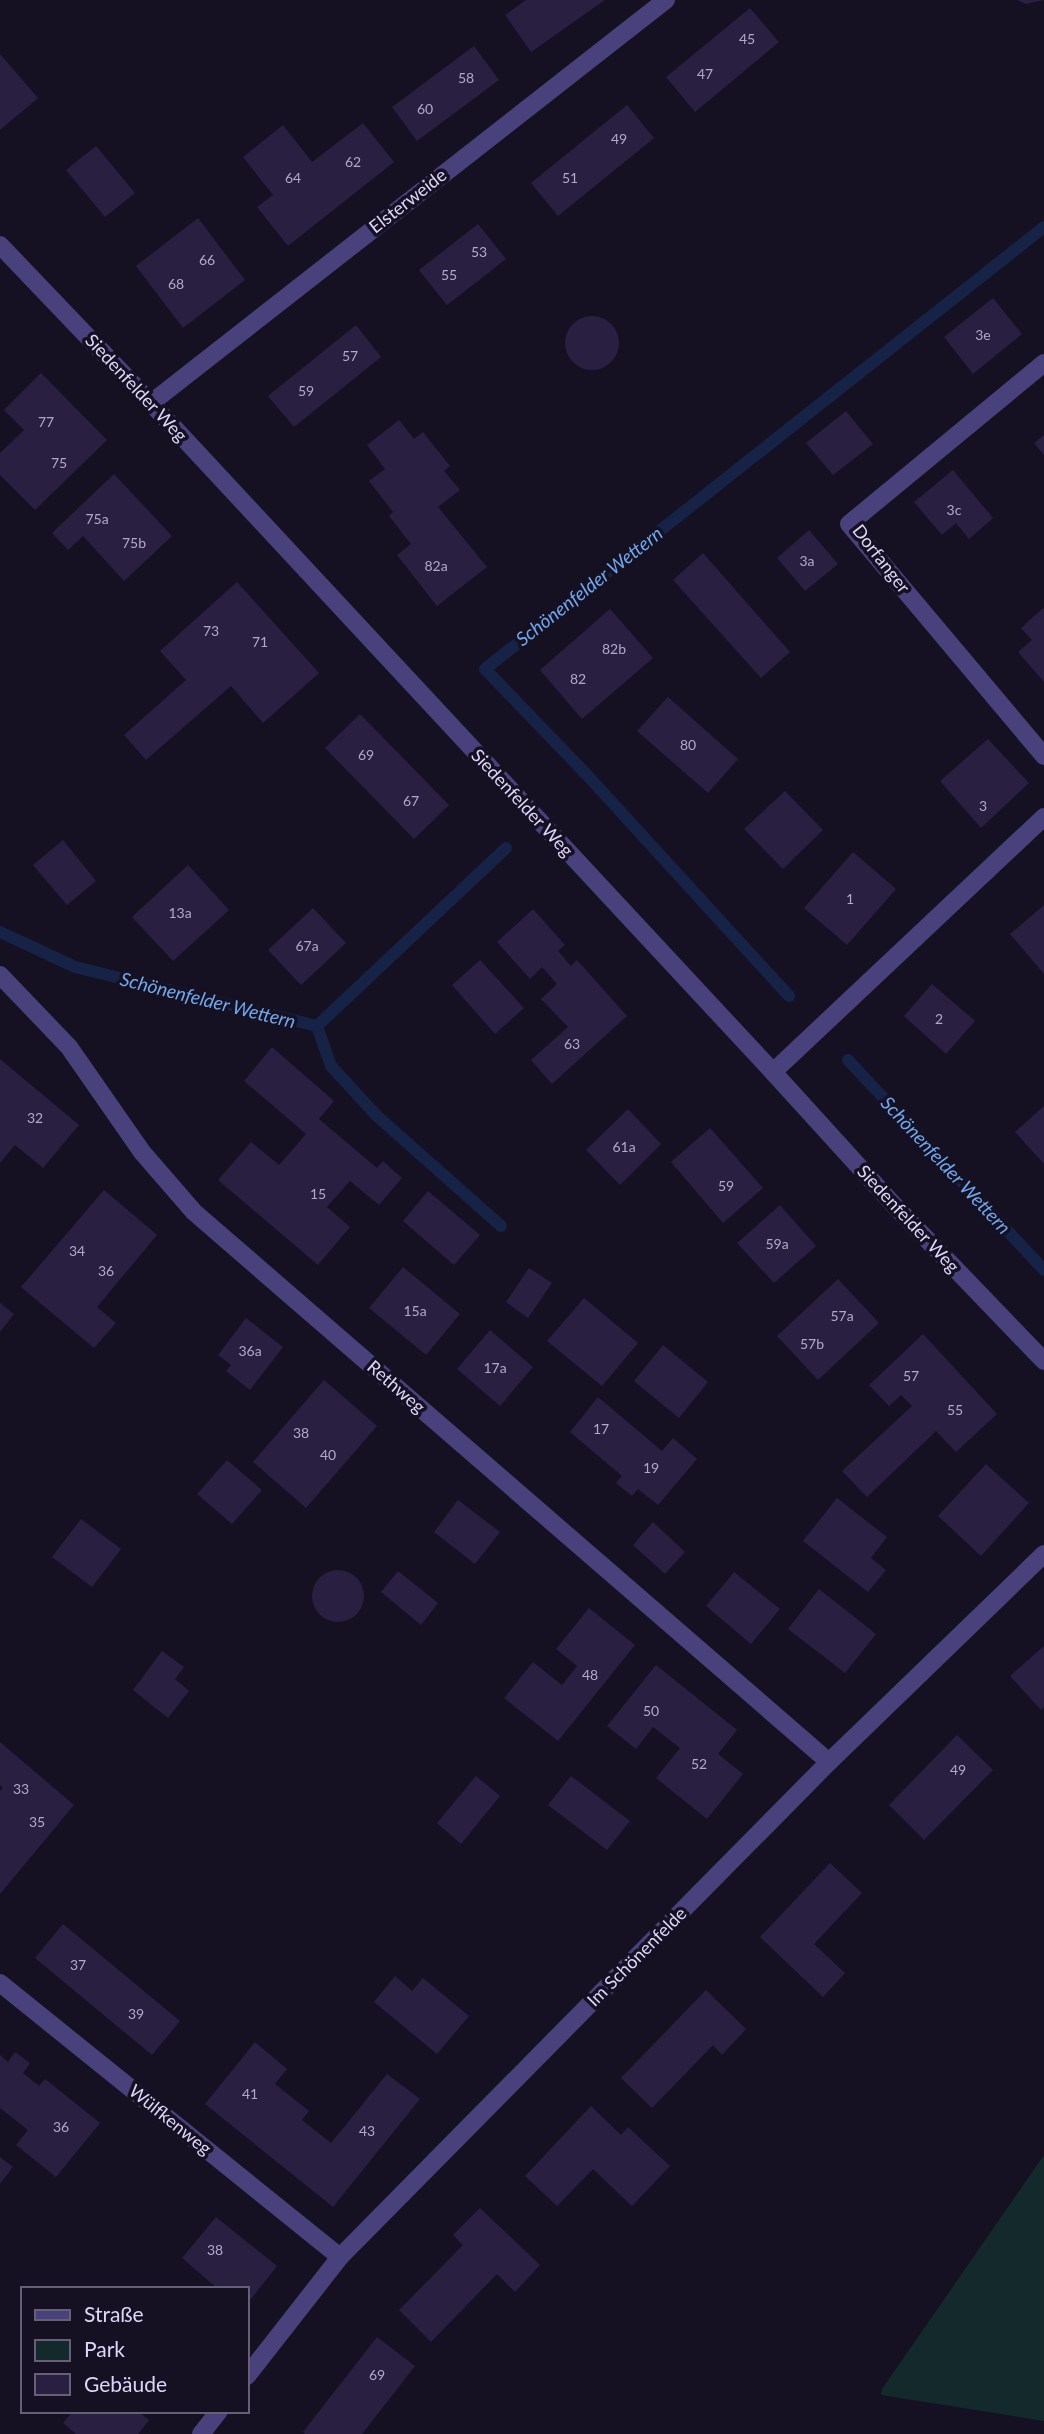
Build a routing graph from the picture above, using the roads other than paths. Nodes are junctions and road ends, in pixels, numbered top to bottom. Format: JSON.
{"nodes":[{"id":1,"x":666,"y":0,"type":"edge"},
{"id":2,"x":0,"y":245,"type":"edge"},
{"id":3,"x":1044,"y":363,"type":"edge"},
{"id":4,"x":151,"y":403,"type":"junction"},
{"id":5,"x":1044,"y":755,"type":"edge"},
{"id":6,"x":1044,"y":817,"type":"edge"},
{"id":7,"x":0,"y":975,"type":"edge"},
{"id":8,"x":773,"y":1072,"type":"junction"},
{"id":9,"x":1044,"y":1362,"type":"edge"},
{"id":10,"x":1044,"y":1554,"type":"edge"},
{"id":11,"x":829,"y":1762,"type":"junction"},
{"id":12,"x":0,"y":1983,"type":"edge"},
{"id":13,"x":340,"y":2258,"type":"junction"},
{"id":14,"x":248,"y":2375,"type":"edge"},
{"id":15,"x":217,"y":2413,"type":"edge"},
{"id":16,"x":201,"y":2434,"type":"edge"}],
"edges":[{"from":1,"to":4,"type":"street","name":"Elsterweide"},
{"from":2,"to":4,"type":"street","name":"Siedenfelder Weg"},
{"from":3,"to":5,"type":"street","name":"Dorfanger"},
{"from":4,"to":8,"type":"street","name":"Siedenfelder Weg"},
{"from":6,"to":8,"type":"street"},
{"from":7,"to":11,"type":"street","name":"Rethweg"},
{"from":8,"to":9,"type":"street","name":"Siedenfelder Weg"},
{"from":10,"to":11,"type":"street","name":"Im Schönenfelde"},
{"from":11,"to":13,"type":"street","name":"Im Schönenfelde"},
{"from":12,"to":13,"type":"street","name":"Wülfkenweg"},
{"from":13,"to":14,"type":"street","name":"Im Schönenfelde"},
{"from":15,"to":16,"type":"street"}]}
